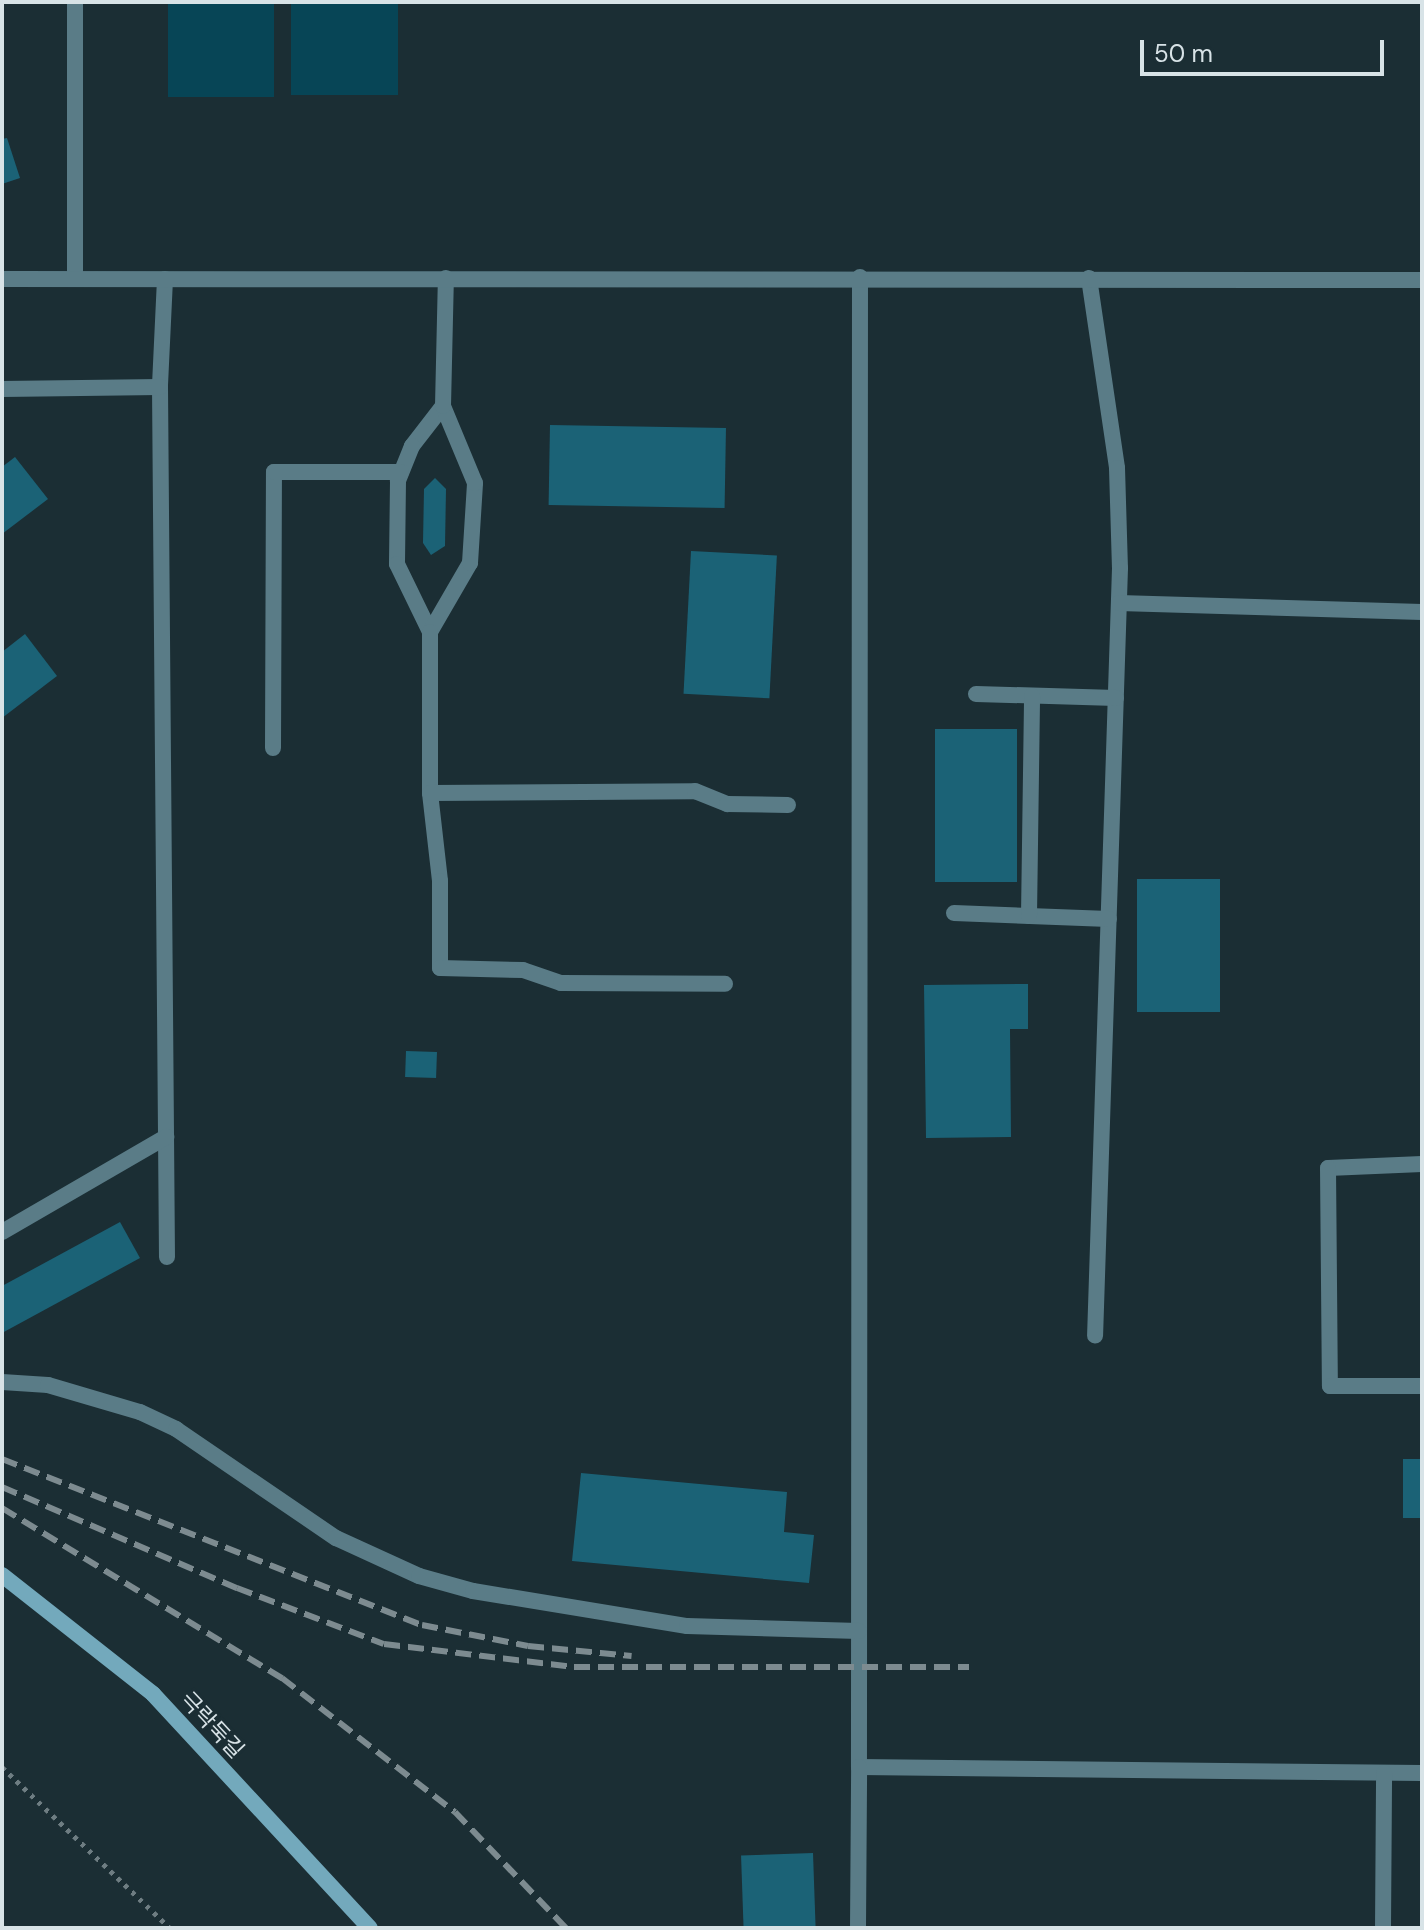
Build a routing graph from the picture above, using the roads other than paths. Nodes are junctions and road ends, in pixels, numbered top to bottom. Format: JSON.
{"nodes":[{"id":1,"x":75,"y":2,"type":"edge"},
{"id":2,"x":860,"y":277,"type":"junction"},
{"id":3,"x":446,"y":278,"type":"junction"},
{"id":4,"x":1089,"y":278,"type":"junction"},
{"id":5,"x":2,"y":279,"type":"edge"},
{"id":6,"x":75,"y":279,"type":"junction"},
{"id":7,"x":165,"y":279,"type":"junction"},
{"id":8,"x":1422,"y":280,"type":"edge"},
{"id":9,"x":160,"y":387,"type":"junction"},
{"id":10,"x":2,"y":389,"type":"edge"},
{"id":11,"x":443,"y":406,"type":"junction"},
{"id":12,"x":401,"y":472,"type":"junction"},
{"id":13,"x":1119,"y":603,"type":"junction"},
{"id":14,"x":1422,"y":612,"type":"edge"},
{"id":15,"x":430,"y":632,"type":"junction"},
{"id":16,"x":976,"y":694,"type":"dead end"},
{"id":17,"x":1032,"y":696,"type":"junction"},
{"id":18,"x":1116,"y":698,"type":"junction"},
{"id":19,"x":273,"y":748,"type":"dead end"},
{"id":20,"x":430,"y":793,"type":"junction"},
{"id":21,"x":788,"y":805,"type":"dead end"},
{"id":22,"x":954,"y":913,"type":"dead end"},
{"id":23,"x":1029,"y":916,"type":"junction"},
{"id":24,"x":1109,"y":919,"type":"junction"},
{"id":25,"x":725,"y":984,"type":"dead end"},
{"id":26,"x":166,"y":1137,"type":"junction"},
{"id":27,"x":1422,"y":1164,"type":"edge"},
{"id":28,"x":2,"y":1232,"type":"edge"},
{"id":29,"x":167,"y":1257,"type":"dead end"},
{"id":30,"x":1095,"y":1336,"type":"dead end"},
{"id":31,"x":2,"y":1382,"type":"edge"},
{"id":32,"x":1422,"y":1386,"type":"edge"},
{"id":33,"x":2,"y":1575,"type":"edge"},
{"id":34,"x":859,"y":1631,"type":"junction"},
{"id":35,"x":859,"y":1767,"type":"junction"},
{"id":36,"x":1384,"y":1773,"type":"junction"},
{"id":37,"x":1422,"y":1773,"type":"edge"},
{"id":38,"x":370,"y":1928,"type":"edge"},
{"id":39,"x":858,"y":1928,"type":"edge"},
{"id":40,"x":1383,"y":1928,"type":"edge"}],
"edges":[{"from":1,"to":6,"type":"street"},
{"from":2,"to":3,"type":"street"},
{"from":2,"to":4,"type":"street"},
{"from":2,"to":34,"type":"street"},
{"from":3,"to":7,"type":"street"},
{"from":3,"to":11,"type":"street"},
{"from":4,"to":8,"type":"street"},
{"from":4,"to":13,"type":"street"},
{"from":5,"to":6,"type":"street"},
{"from":6,"to":7,"type":"street"},
{"from":7,"to":9,"type":"street"},
{"from":9,"to":10,"type":"street"},
{"from":9,"to":26,"type":"street"},
{"from":11,"to":12,"type":"street"},
{"from":11,"to":15,"type":"street"},
{"from":12,"to":15,"type":"street"},
{"from":12,"to":19,"type":"street"},
{"from":13,"to":14,"type":"street"},
{"from":13,"to":18,"type":"street"},
{"from":15,"to":20,"type":"street"},
{"from":16,"to":17,"type":"street"},
{"from":17,"to":18,"type":"street"},
{"from":17,"to":23,"type":"street"},
{"from":18,"to":24,"type":"street"},
{"from":20,"to":21,"type":"street"},
{"from":20,"to":25,"type":"street"},
{"from":22,"to":23,"type":"street"},
{"from":23,"to":24,"type":"street"},
{"from":24,"to":30,"type":"street"},
{"from":26,"to":28,"type":"street"},
{"from":26,"to":29,"type":"street"},
{"from":27,"to":32,"type":"street"},
{"from":31,"to":34,"type":"street"},
{"from":33,"to":38,"type":"street","name":"극락둑길"},
{"from":34,"to":35,"type":"street"},
{"from":35,"to":36,"type":"street"},
{"from":35,"to":39,"type":"street"},
{"from":36,"to":37,"type":"street"},
{"from":36,"to":40,"type":"street"}]}
